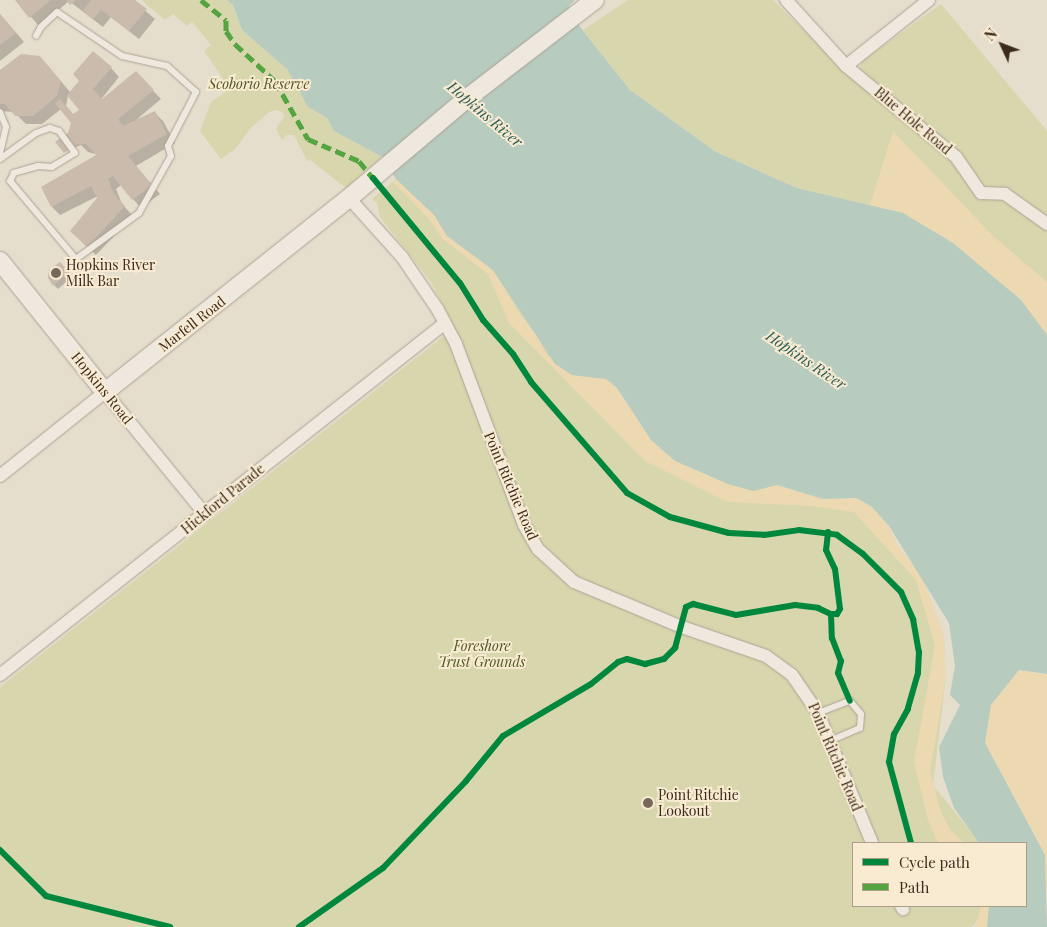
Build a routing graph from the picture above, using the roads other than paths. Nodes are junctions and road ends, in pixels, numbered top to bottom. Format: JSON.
{"nodes":[{"id":1,"x":595,"y":0,"type":"edge"},
{"id":2,"x":786,"y":0,"type":"edge"},
{"id":3,"x":929,"y":0,"type":"edge"},
{"id":4,"x":36,"y":36,"type":"dead end"},
{"id":5,"x":846,"y":66,"type":"junction"},
{"id":6,"x":0,"y":112,"type":"edge"},
{"id":7,"x":0,"y":153,"type":"edge"},
{"id":8,"x":0,"y":159,"type":"edge"},
{"id":9,"x":349,"y":198,"type":"junction"},
{"id":10,"x":1047,"y":224,"type":"edge"},
{"id":11,"x":0,"y":261,"type":"edge"},
{"id":12,"x":445,"y":323,"type":"junction"},
{"id":13,"x":105,"y":392,"type":"junction"},
{"id":14,"x":0,"y":476,"type":"edge"},
{"id":15,"x":205,"y":514,"type":"junction"},
{"id":16,"x":0,"y":675,"type":"edge"},
{"id":17,"x":818,"y":713,"type":"junction"},
{"id":18,"x":829,"y":741,"type":"junction"},
{"id":19,"x":872,"y":842,"type":"edge"}],
"edges":[{"from":1,"to":9,"type":"street","name":"Marfell Road"},
{"from":2,"to":5,"type":"street","name":"Blue Hole Road"},
{"from":3,"to":5,"type":"street"},
{"from":4,"to":8,"type":"lane"},
{"from":5,"to":10,"type":"street","name":"Blue Hole Road"},
{"from":6,"to":7,"type":"lane"},
{"from":9,"to":12,"type":"street","name":"Point Ritchie Road"},
{"from":9,"to":13,"type":"street","name":"Marfell Road"},
{"from":11,"to":13,"type":"street","name":"Hopkins Road"},
{"from":12,"to":15,"type":"street","name":"Hickford Parade"},
{"from":12,"to":17,"type":"street","name":"Point Ritchie Road"},
{"from":13,"to":14,"type":"street","name":"Marfell Road"},
{"from":13,"to":15,"type":"street","name":"Hopkins Road"},
{"from":15,"to":16,"type":"street","name":"Hickford Parade"},
{"from":17,"to":18,"type":"street","name":"Point Ritchie Road"},
{"from":17,"to":18,"type":"lane"},
{"from":18,"to":19,"type":"street","name":"Point Ritchie Road"}]}
